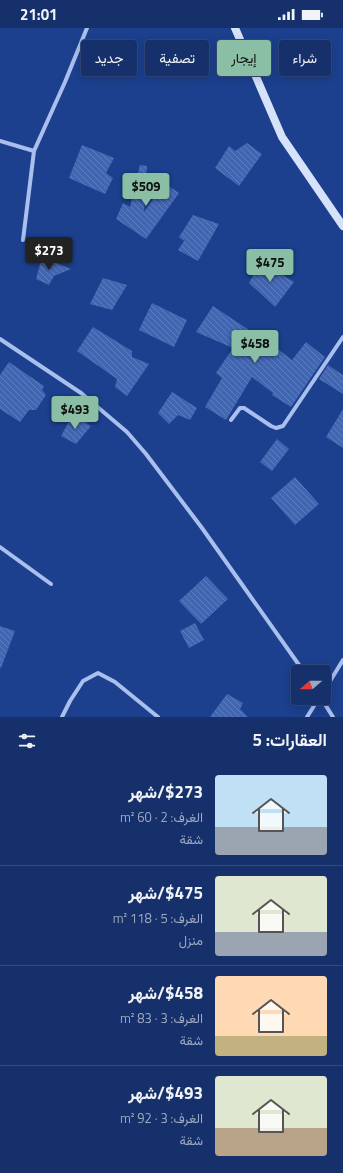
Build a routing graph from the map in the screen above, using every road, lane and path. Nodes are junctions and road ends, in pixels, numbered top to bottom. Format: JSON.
{"nodes":[{"id":1,"x":87,"y":28,"type":"edge"},
{"id":2,"x":235,"y":28,"type":"edge"},
{"id":3,"x":0,"y":141,"type":"edge"},
{"id":4,"x":34,"y":150,"type":"junction"},
{"id":5,"x":343,"y":226,"type":"edge"},
{"id":6,"x":23,"y":240,"type":"dead end"},
{"id":7,"x":343,"y":337,"type":"edge"},
{"id":8,"x":0,"y":338,"type":"edge"},
{"id":9,"x":231,"y":420,"type":"dead end"},
{"id":10,"x":0,"y":547,"type":"edge"},
{"id":11,"x":51,"y":584,"type":"dead end"},
{"id":12,"x":343,"y":660,"type":"edge"},
{"id":13,"x":299,"y":665,"type":"edge"},
{"id":14,"x":331,"y":680,"type":"edge"},
{"id":15,"x":315,"y":705,"type":"edge"},
{"id":16,"x":325,"y":705,"type":"edge"},
{"id":17,"x":62,"y":717,"type":"edge"},
{"id":18,"x":158,"y":717,"type":"edge"},
{"id":19,"x":307,"y":717,"type":"edge"},
{"id":20,"x":333,"y":717,"type":"edge"}],
"edges":[{"from":1,"to":4,"type":"street"},
{"from":2,"to":5,"type":"street"},
{"from":3,"to":4,"type":"street"},
{"from":4,"to":6,"type":"street"},
{"from":7,"to":9,"type":"street"},
{"from":8,"to":13,"type":"street"},
{"from":10,"to":11,"type":"street"},
{"from":12,"to":14,"type":"street"},
{"from":15,"to":19,"type":"street"},
{"from":16,"to":20,"type":"street"},
{"from":17,"to":18,"type":"street"}]}
